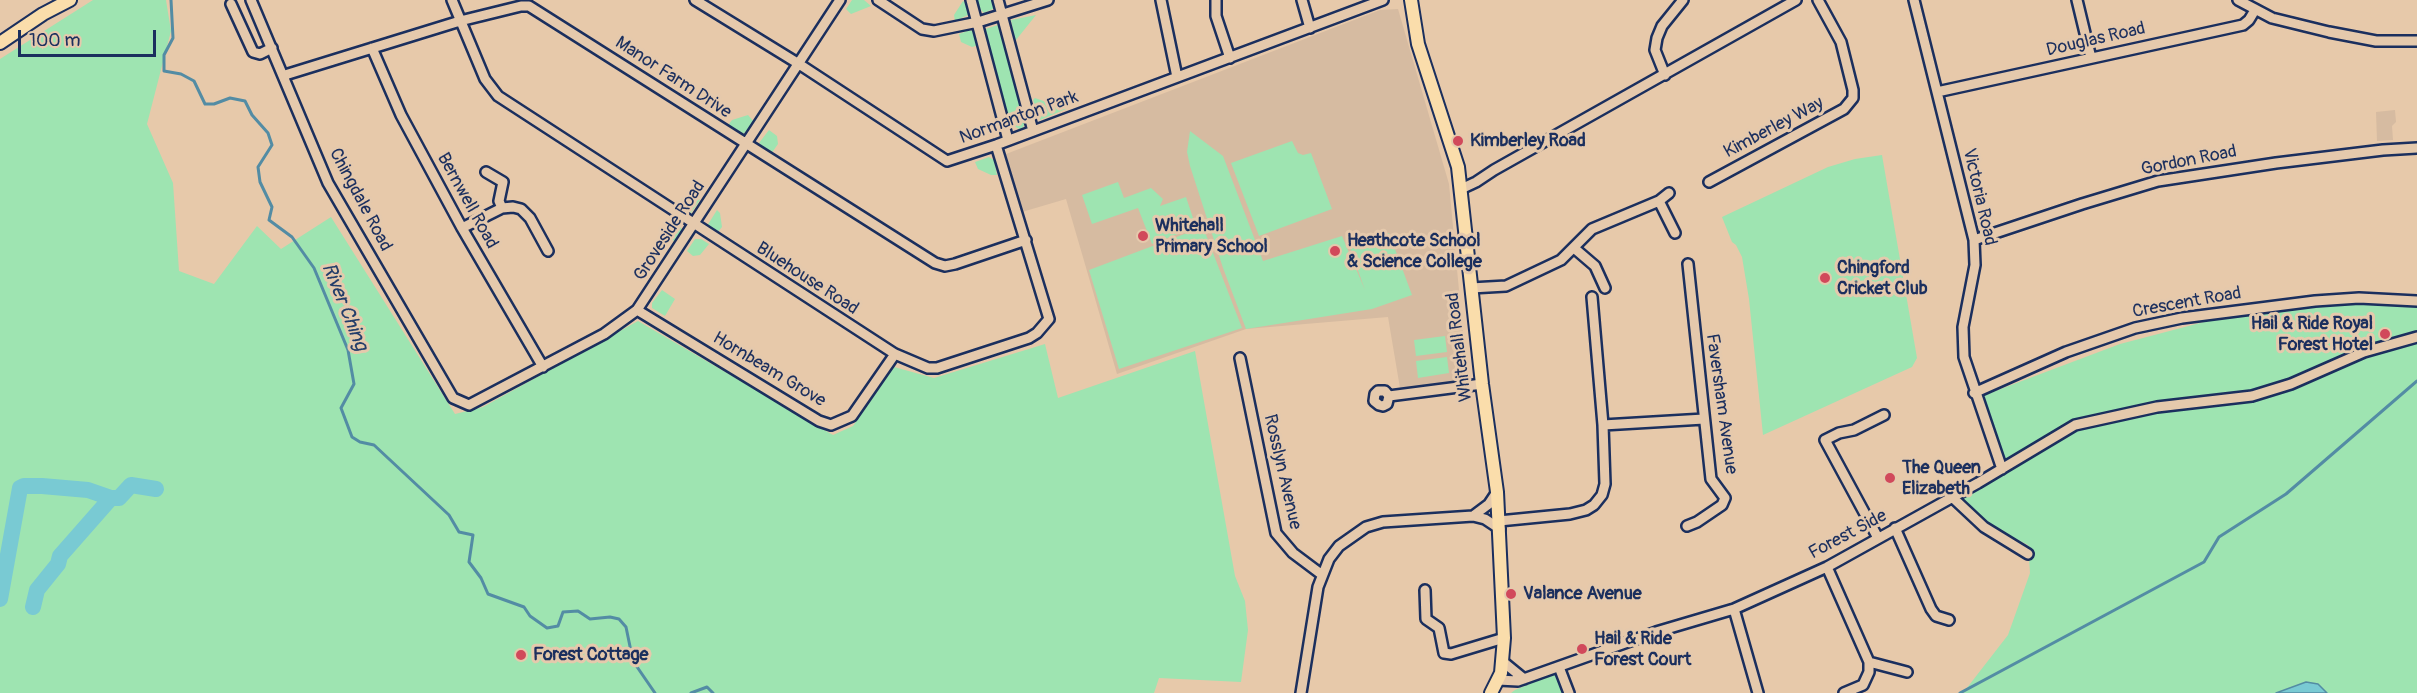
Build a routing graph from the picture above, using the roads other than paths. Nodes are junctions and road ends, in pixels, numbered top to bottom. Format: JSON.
{"nodes":[{"id":1,"x":56,"y":0,"type":"edge"},
{"id":2,"x":70,"y":0,"type":"edge"},
{"id":3,"x":251,"y":0,"type":"edge"},
{"id":4,"x":452,"y":0,"type":"edge"},
{"id":5,"x":697,"y":0,"type":"edge"},
{"id":6,"x":840,"y":0,"type":"edge"},
{"id":7,"x":878,"y":0,"type":"edge"},
{"id":8,"x":971,"y":0,"type":"edge"},
{"id":9,"x":998,"y":0,"type":"edge"},
{"id":10,"x":1048,"y":0,"type":"edge"},
{"id":11,"x":1161,"y":0,"type":"edge"},
{"id":12,"x":1216,"y":0,"type":"edge"},
{"id":13,"x":1302,"y":0,"type":"edge"},
{"id":14,"x":1383,"y":0,"type":"edge"},
{"id":15,"x":1411,"y":0,"type":"edge"},
{"id":16,"x":1683,"y":0,"type":"edge"},
{"id":17,"x":1796,"y":0,"type":"edge"},
{"id":18,"x":1818,"y":0,"type":"edge"},
{"id":19,"x":1914,"y":0,"type":"edge"},
{"id":20,"x":2077,"y":0,"type":"edge"},
{"id":21,"x":2238,"y":0,"type":"edge"},
{"id":22,"x":233,"y":1,"type":"edge"},
{"id":23,"x":2255,"y":10,"type":"junction"},
{"id":24,"x":43,"y":14,"type":"junction"},
{"id":25,"x":1002,"y":14,"type":"junction"},
{"id":26,"x":460,"y":21,"type":"junction"},
{"id":27,"x":978,"y":22,"type":"junction"},
{"id":28,"x":1310,"y":28,"type":"junction"},
{"id":29,"x":2417,"y":41,"type":"edge"},
{"id":30,"x":0,"y":43,"type":"edge"},
{"id":31,"x":272,"y":48,"type":"junction"},
{"id":32,"x":372,"y":48,"type":"junction"},
{"id":33,"x":1230,"y":58,"type":"junction"},
{"id":34,"x":2091,"y":58,"type":"junction"},
{"id":35,"x":799,"y":64,"type":"junction"},
{"id":36,"x":285,"y":75,"type":"junction"},
{"id":37,"x":1665,"y":75,"type":"junction"},
{"id":38,"x":1177,"y":77,"type":"junction"},
{"id":39,"x":1937,"y":92,"type":"junction"},
{"id":40,"x":1033,"y":131,"type":"junction"},
{"id":41,"x":1008,"y":140,"type":"junction"},
{"id":42,"x":746,"y":144,"type":"junction"},
{"id":43,"x":996,"y":145,"type":"junction"},
{"id":44,"x":2417,"y":148,"type":"edge"},
{"id":45,"x":486,"y":172,"type":"dead end"},
{"id":46,"x":1709,"y":182,"type":"dead end"},
{"id":47,"x":1461,"y":189,"type":"junction"},
{"id":48,"x":1669,"y":193,"type":"dead end"},
{"id":49,"x":1659,"y":201,"type":"junction"},
{"id":50,"x":502,"y":208,"type":"junction"},
{"id":51,"x":694,"y":225,"type":"junction"},
{"id":52,"x":462,"y":228,"type":"junction"},
{"id":53,"x":1675,"y":233,"type":"dead end"},
{"id":54,"x":1026,"y":240,"type":"junction"},
{"id":55,"x":1974,"y":240,"type":"junction"},
{"id":56,"x":1574,"y":248,"type":"junction"},
{"id":57,"x":548,"y":251,"type":"dead end"},
{"id":58,"x":1688,"y":264,"type":"dead end"},
{"id":59,"x":1470,"y":288,"type":"junction"},
{"id":60,"x":1605,"y":288,"type":"dead end"},
{"id":61,"x":1592,"y":297,"type":"dead end"},
{"id":62,"x":2417,"y":301,"type":"edge"},
{"id":63,"x":638,"y":310,"type":"junction"},
{"id":64,"x":2417,"y":337,"type":"edge"},
{"id":65,"x":895,"y":354,"type":"junction"},
{"id":66,"x":1240,"y":358,"type":"dead end"},
{"id":67,"x":543,"y":367,"type":"junction"},
{"id":68,"x":1482,"y":384,"type":"junction"},
{"id":69,"x":1974,"y":393,"type":"junction"},
{"id":70,"x":1389,"y":396,"type":"dead end"},
{"id":71,"x":461,"y":402,"type":"joint"},
{"id":72,"x":1884,"y":415,"type":"dead end"},
{"id":73,"x":1704,"y":419,"type":"junction"},
{"id":74,"x":1603,"y":426,"type":"junction"},
{"id":75,"x":2002,"y":469,"type":"junction"},
{"id":76,"x":1497,"y":492,"type":"junction"},
{"id":77,"x":1952,"y":497,"type":"junction"},
{"id":78,"x":1473,"y":516,"type":"junction"},
{"id":79,"x":1500,"y":525,"type":"junction"},
{"id":80,"x":1687,"y":526,"type":"dead end"},
{"id":81,"x":1895,"y":528,"type":"junction"},
{"id":82,"x":1878,"y":538,"type":"junction"},
{"id":83,"x":2028,"y":554,"type":"dead end"},
{"id":84,"x":1827,"y":567,"type":"junction"},
{"id":85,"x":1322,"y":574,"type":"junction"},
{"id":86,"x":1425,"y":590,"type":"dead end"},
{"id":87,"x":1734,"y":609,"type":"junction"},
{"id":88,"x":1949,"y":620,"type":"dead end"},
{"id":89,"x":1504,"y":638,"type":"junction"},
{"id":90,"x":1502,"y":661,"type":"junction"},
{"id":91,"x":1869,"y":662,"type":"junction"},
{"id":92,"x":1559,"y":667,"type":"junction"},
{"id":93,"x":1907,"y":672,"type":"dead end"},
{"id":94,"x":1524,"y":679,"type":"junction"},
{"id":95,"x":1498,"y":680,"type":"junction"},
{"id":96,"x":1301,"y":693,"type":"edge"},
{"id":97,"x":1491,"y":693,"type":"edge"},
{"id":98,"x":1569,"y":693,"type":"edge"},
{"id":99,"x":1758,"y":693,"type":"edge"},
{"id":100,"x":1844,"y":693,"type":"edge"}],
"edges":[{"from":1,"to":24,"type":"main road"},
{"from":2,"to":24,"type":"main road"},
{"from":3,"to":31,"type":"street","name":"Chingdale Road"},
{"from":4,"to":26,"type":"street","name":"Bluehouse Road"},
{"from":5,"to":35,"type":"street","name":"Normanton Park"},
{"from":6,"to":35,"type":"street","name":"Groveside Road"},
{"from":7,"to":27,"type":"street"},
{"from":8,"to":27,"type":"street"},
{"from":9,"to":25,"type":"street"},
{"from":10,"to":25,"type":"street"},
{"from":11,"to":38,"type":"street"},
{"from":12,"to":33,"type":"street"},
{"from":13,"to":28,"type":"street"},
{"from":14,"to":28,"type":"street","name":"Normanton Park"},
{"from":15,"to":47,"type":"main road","name":"Whitehall Road"},
{"from":16,"to":37,"type":"street"},
{"from":17,"to":37,"type":"street"},
{"from":18,"to":46,"type":"street","name":"Kimberley Way"},
{"from":19,"to":39,"type":"street","name":"Victoria Road"},
{"from":20,"to":34,"type":"street"},
{"from":21,"to":23,"type":"street"},
{"from":22,"to":31,"type":"street"},
{"from":23,"to":29,"type":"street"},
{"from":23,"to":34,"type":"street","name":"Douglas Road"},
{"from":24,"to":30,"type":"main road"},
{"from":25,"to":27,"type":"street"},
{"from":25,"to":40,"type":"street"},
{"from":26,"to":32,"type":"street","name":"Manor Farm Drive"},
{"from":26,"to":42,"type":"street","name":"Manor Farm Drive"},
{"from":26,"to":51,"type":"street","name":"Bluehouse Road"},
{"from":27,"to":41,"type":"street"},
{"from":28,"to":33,"type":"street","name":"Normanton Park"},
{"from":31,"to":36,"type":"street","name":"Chingdale Road"},
{"from":32,"to":36,"type":"street","name":"Manor Farm Drive"},
{"from":32,"to":52,"type":"street","name":"Bernwell Road"},
{"from":33,"to":38,"type":"street","name":"Normanton Park"},
{"from":34,"to":39,"type":"street","name":"Douglas Road"},
{"from":35,"to":42,"type":"street","name":"Groveside Road"},
{"from":35,"to":43,"type":"street","name":"Normanton Park"},
{"from":36,"to":71,"type":"street","name":"Chingdale Road"},
{"from":37,"to":47,"type":"street"},
{"from":38,"to":40,"type":"street","name":"Normanton Park"},
{"from":39,"to":55,"type":"street","name":"Victoria Road"},
{"from":40,"to":41,"type":"street","name":"Normanton Park"},
{"from":41,"to":43,"type":"street","name":"Normanton Park"},
{"from":42,"to":51,"type":"street","name":"Groveside Road"},
{"from":42,"to":54,"type":"street","name":"Manor Farm Drive"},
{"from":43,"to":54,"type":"street","name":"Bluehouse Road"},
{"from":44,"to":55,"type":"street","name":"Gordon Road"},
{"from":45,"to":50,"type":"street"},
{"from":47,"to":59,"type":"main road","name":"Whitehall Road"},
{"from":48,"to":49,"type":"street"},
{"from":49,"to":53,"type":"street"},
{"from":49,"to":56,"type":"street"},
{"from":50,"to":52,"type":"street"},
{"from":50,"to":57,"type":"street"},
{"from":51,"to":63,"type":"street","name":"Groveside Road"},
{"from":51,"to":65,"type":"street","name":"Bluehouse Road"},
{"from":52,"to":67,"type":"street","name":"Bernwell Road"},
{"from":54,"to":65,"type":"street","name":"Bluehouse Road"},
{"from":55,"to":69,"type":"street","name":"Victoria Road"},
{"from":56,"to":59,"type":"street"},
{"from":56,"to":60,"type":"street"},
{"from":58,"to":73,"type":"street","name":"Faversham Avenue"},
{"from":59,"to":68,"type":"main road","name":"Whitehall Road"},
{"from":61,"to":74,"type":"street"},
{"from":62,"to":69,"type":"street","name":"Crescent Road"},
{"from":63,"to":65,"type":"street","name":"Hornbeam Grove"},
{"from":63,"to":67,"type":"street","name":"Groveside Road"},
{"from":64,"to":75,"type":"street","name":"Forest Side"},
{"from":66,"to":85,"type":"street","name":"Rosslyn Avenue"},
{"from":67,"to":71,"type":"street","name":"Groveside Road"},
{"from":68,"to":70,"type":"street"},
{"from":68,"to":76,"type":"main road","name":"Whitehall Road"},
{"from":69,"to":75,"type":"street","name":"Victoria Road"},
{"from":72,"to":82,"type":"street"},
{"from":73,"to":74,"type":"street"},
{"from":73,"to":80,"type":"street","name":"Faversham Avenue"},
{"from":74,"to":79,"type":"street"},
{"from":75,"to":77,"type":"street","name":"Forest Side"},
{"from":76,"to":78,"type":"street"},
{"from":76,"to":79,"type":"main road","name":"Whitehall Road"},
{"from":77,"to":81,"type":"street","name":"Forest Side"},
{"from":77,"to":83,"type":"street"},
{"from":78,"to":79,"type":"street"},
{"from":78,"to":85,"type":"street"},
{"from":79,"to":89,"type":"main road","name":"Whitehall Road"},
{"from":81,"to":82,"type":"street","name":"Forest Side"},
{"from":81,"to":88,"type":"street"},
{"from":82,"to":84,"type":"street","name":"Forest Side"},
{"from":84,"to":87,"type":"street","name":"Forest Side"},
{"from":84,"to":91,"type":"street"},
{"from":85,"to":96,"type":"street"},
{"from":86,"to":89,"type":"street"},
{"from":87,"to":92,"type":"street","name":"Forest Side"},
{"from":87,"to":99,"type":"street"},
{"from":89,"to":90,"type":"main road","name":"Whitehall Road"},
{"from":90,"to":94,"type":"street"},
{"from":90,"to":95,"type":"main road","name":"Whitehall Road"},
{"from":91,"to":93,"type":"street"},
{"from":91,"to":100,"type":"street"},
{"from":92,"to":94,"type":"street","name":"Forest Side"},
{"from":92,"to":98,"type":"street"},
{"from":94,"to":95,"type":"street","name":"Forest Side"},
{"from":95,"to":97,"type":"main road","name":"Whitehall Road"}]}
